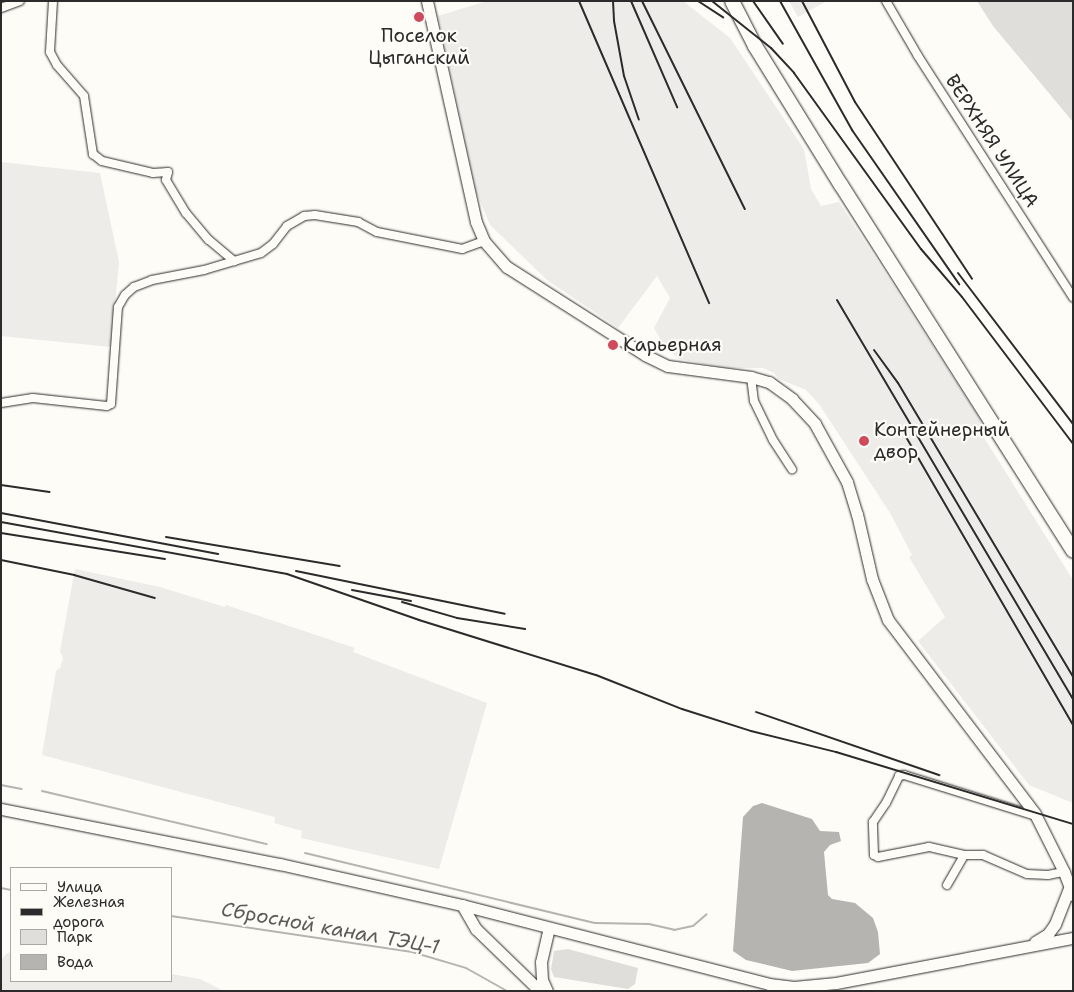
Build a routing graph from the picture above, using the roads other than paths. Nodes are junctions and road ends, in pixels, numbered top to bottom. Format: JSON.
{"nodes":[{"id":1,"x":20,"y":1,"type":"edge"},
{"id":2,"x":53,"y":1,"type":"edge"},
{"id":3,"x":427,"y":1,"type":"edge"},
{"id":4,"x":732,"y":1,"type":"edge"},
{"id":5,"x":886,"y":1,"type":"edge"},
{"id":6,"x":1,"y":8,"type":"edge"},
{"id":7,"x":484,"y":241,"type":"junction"},
{"id":8,"x":234,"y":261,"type":"junction"},
{"id":9,"x":1073,"y":298,"type":"edge"},
{"id":10,"x":751,"y":377,"type":"junction"},
{"id":11,"x":1,"y":403,"type":"edge"},
{"id":12,"x":792,"y":470,"type":"dead end"},
{"id":13,"x":1073,"y":551,"type":"edge"},
{"id":14,"x":1,"y":809,"type":"edge"},
{"id":15,"x":1036,"y":816,"type":"junction"},
{"id":16,"x":964,"y":855,"type":"junction"},
{"id":17,"x":1064,"y":872,"type":"junction"},
{"id":18,"x":947,"y":886,"type":"dead end"},
{"id":19,"x":1072,"y":890,"type":"edge"},
{"id":20,"x":462,"y":905,"type":"junction"},
{"id":21,"x":549,"y":928,"type":"junction"},
{"id":22,"x":1073,"y":938,"type":"edge"},
{"id":23,"x":1024,"y":947,"type":"junction"},
{"id":24,"x":540,"y":991,"type":"edge"},
{"id":25,"x":547,"y":991,"type":"edge"}],
"edges":[{"from":1,"to":6,"type":"street"},
{"from":2,"to":8,"type":"street"},
{"from":3,"to":7,"type":"main road"},
{"from":4,"to":13,"type":"highway"},
{"from":5,"to":9,"type":"street","name":"ВЕРХНЯЯ УЛИЦА"},
{"from":7,"to":8,"type":"street"},
{"from":7,"to":10,"type":"main road"},
{"from":8,"to":11,"type":"street"},
{"from":10,"to":12,"type":"street"},
{"from":10,"to":15,"type":"main road"},
{"from":14,"to":20,"type":"main road"},
{"from":15,"to":16,"type":"street"},
{"from":15,"to":17,"type":"main road"},
{"from":16,"to":17,"type":"street"},
{"from":16,"to":18,"type":"street"},
{"from":17,"to":19,"type":"main road"},
{"from":19,"to":23,"type":"main road"},
{"from":20,"to":21,"type":"main road"},
{"from":20,"to":24,"type":"main road"},
{"from":21,"to":23,"type":"main road"},
{"from":21,"to":25,"type":"main road"},
{"from":22,"to":23,"type":"main road"}]}
